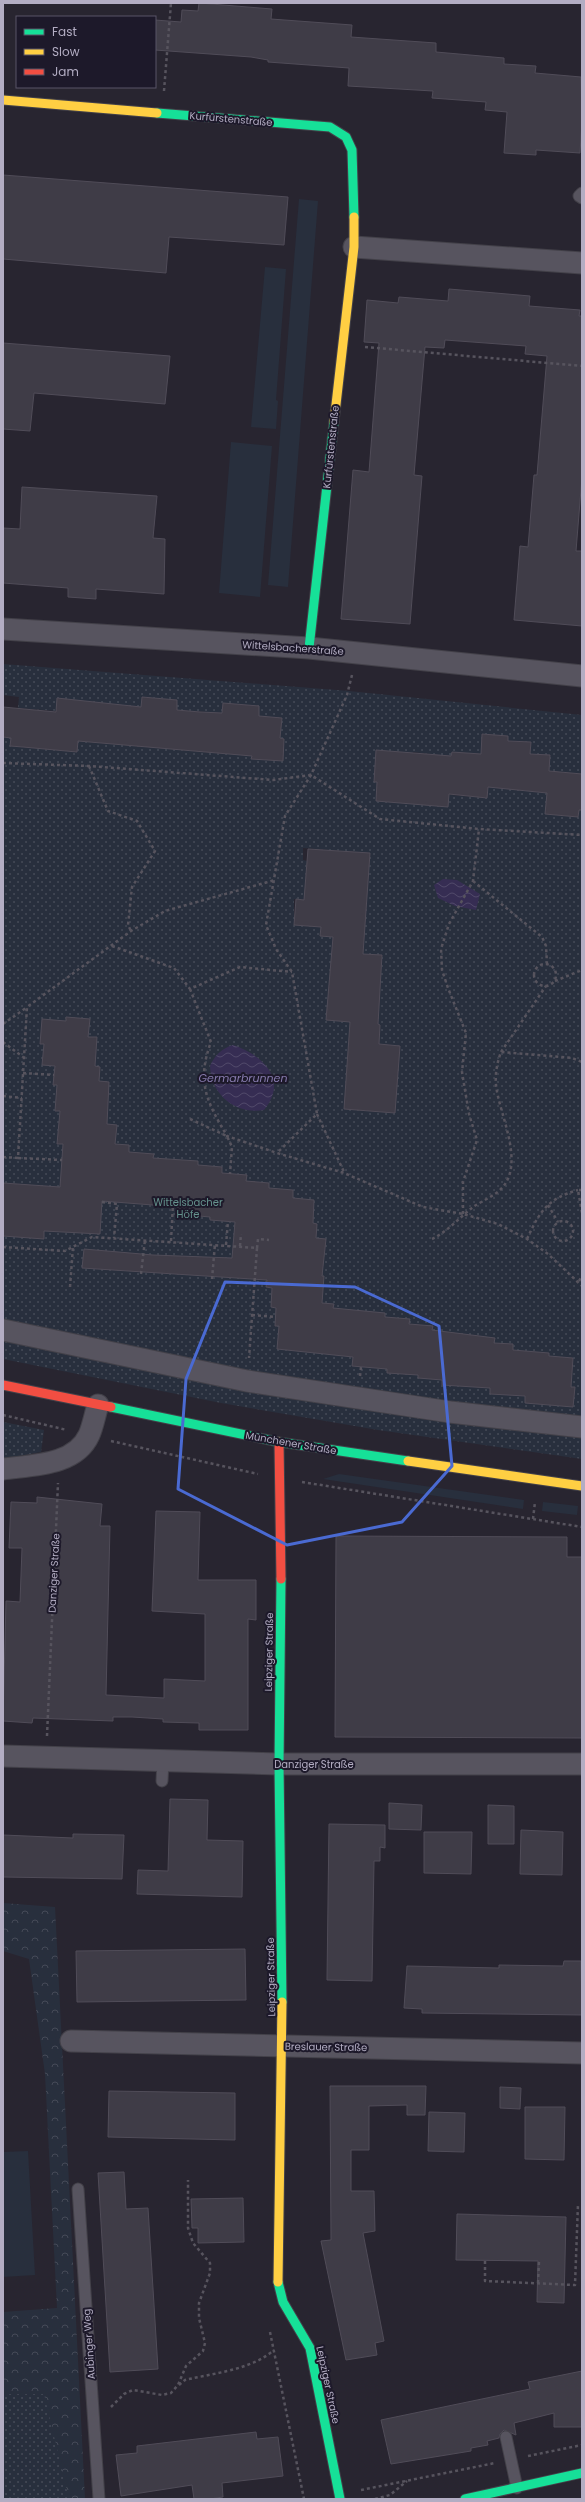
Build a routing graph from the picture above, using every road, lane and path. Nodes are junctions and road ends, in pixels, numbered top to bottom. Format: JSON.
{"nodes":[{"id":1,"x":171,"y":3,"type":"edge"},
{"id":2,"x":3,"y":100,"type":"edge"},
{"id":3,"x":162,"y":113,"type":"junction"},
{"id":4,"x":582,"y":193,"type":"edge"},
{"id":5,"x":582,"y":198,"type":"edge"},
{"id":6,"x":354,"y":247,"type":"junction"},
{"id":7,"x":582,"y":262,"type":"edge"},
{"id":8,"x":343,"y":345,"type":"junction"},
{"id":9,"x":582,"y":366,"type":"edge"},
{"id":10,"x":3,"y":629,"type":"edge"},
{"id":11,"x":309,"y":648,"type":"junction"},
{"id":12,"x":355,"y":653,"type":"junction"},
{"id":13,"x":582,"y":676,"type":"edge"},
{"id":14,"x":3,"y":763,"type":"edge"},
{"id":15,"x":89,"y":766,"type":"junction"},
{"id":16,"x":311,"y":775,"type":"junction"},
{"id":17,"x":479,"y":829,"type":"junction"},
{"id":18,"x":582,"y":835,"type":"edge"},
{"id":19,"x":275,"y":880,"type":"junction"},
{"id":20,"x":473,"y":882,"type":"junction"},
{"id":21,"x":131,"y":931,"type":"junction"},
{"id":22,"x":112,"y":945,"type":"junction"},
{"id":23,"x":547,"y":964,"type":"junction"},
{"id":24,"x":582,"y":970,"type":"edge"},
{"id":25,"x":292,"y":972,"type":"junction"},
{"id":26,"x":555,"y":981,"type":"junction"},
{"id":27,"x":546,"y":986,"type":"junction"},
{"id":28,"x":190,"y":989,"type":"junction"},
{"id":29,"x":27,"y":1008,"type":"junction"},
{"id":30,"x":3,"y":1024,"type":"edge"},
{"id":31,"x":3,"y":1042,"type":"edge"},
{"id":32,"x":501,"y":1052,"type":"junction"},
{"id":33,"x":23,"y":1057,"type":"junction"},
{"id":34,"x":582,"y":1062,"type":"edge"},
{"id":35,"x":23,"y":1074,"type":"junction"},
{"id":36,"x":54,"y":1075,"type":"dead end"},
{"id":37,"x":3,"y":1096,"type":"edge"},
{"id":38,"x":22,"y":1098,"type":"junction"},
{"id":39,"x":317,"y":1114,"type":"junction"},
{"id":40,"x":190,"y":1119,"type":"dead end"},
{"id":41,"x":227,"y":1136,"type":"junction"},
{"id":42,"x":278,"y":1153,"type":"junction"},
{"id":43,"x":3,"y":1157,"type":"edge"},
{"id":44,"x":18,"y":1158,"type":"junction"},
{"id":45,"x":62,"y":1160,"type":"dead end"},
{"id":46,"x":344,"y":1173,"type":"junction"},
{"id":47,"x":230,"y":1174,"type":"dead end"},
{"id":48,"x":578,"y":1190,"type":"junction"},
{"id":49,"x":582,"y":1190,"type":"edge"},
{"id":50,"x":102,"y":1202,"type":"dead end"},
{"id":51,"x":173,"y":1204,"type":"dead end"},
{"id":52,"x":548,"y":1205,"type":"junction"},
{"id":53,"x":582,"y":1213,"type":"edge"},
{"id":54,"x":463,"y":1214,"type":"junction"},
{"id":55,"x":228,"y":1221,"type":"dead end"},
{"id":56,"x":558,"y":1222,"type":"junction"},
{"id":57,"x":241,"y":1234,"type":"dead end"},
{"id":58,"x":114,"y":1238,"type":"junction"},
{"id":59,"x":432,"y":1239,"type":"dead end"},
{"id":60,"x":527,"y":1239,"type":"junction"},
{"id":61,"x":145,"y":1240,"type":"junction"},
{"id":62,"x":269,"y":1240,"type":"dead end"},
{"id":63,"x":171,"y":1242,"type":"junction"},
{"id":64,"x":215,"y":1244,"type":"junction"},
{"id":65,"x":226,"y":1245,"type":"junction"},
{"id":66,"x":240,"y":1246,"type":"junction"},
{"id":67,"x":3,"y":1247,"type":"edge"},
{"id":68,"x":72,"y":1247,"type":"junction"},
{"id":69,"x":257,"y":1248,"type":"junction"},
{"id":70,"x":141,"y":1274,"type":"dead end"},
{"id":71,"x":582,"y":1276,"type":"edge"},
{"id":72,"x":212,"y":1279,"type":"dead end"},
{"id":73,"x":579,"y":1281,"type":"junction"},
{"id":74,"x":582,"y":1286,"type":"edge"},
{"id":75,"x":70,"y":1287,"type":"dead end"},
{"id":76,"x":252,"y":1315,"type":"junction"},
{"id":77,"x":275,"y":1317,"type":"dead end"},
{"id":78,"x":3,"y":1330,"type":"edge"},
{"id":79,"x":247,"y":1381,"type":"junction"},
{"id":80,"x":3,"y":1385,"type":"edge"},
{"id":81,"x":98,"y":1405,"type":"junction"},
{"id":82,"x":3,"y":1416,"type":"edge"},
{"id":83,"x":582,"y":1427,"type":"edge"},
{"id":84,"x":89,"y":1436,"type":"junction"},
{"id":85,"x":279,"y":1442,"type":"junction"},
{"id":86,"x":60,"y":1460,"type":"junction"},
{"id":87,"x":3,"y":1469,"type":"edge"},
{"id":88,"x":280,"y":1478,"type":"junction"},
{"id":89,"x":582,"y":1486,"type":"edge"},
{"id":90,"x":582,"y":1527,"type":"edge"},
{"id":91,"x":3,"y":1756,"type":"edge"},
{"id":92,"x":46,"y":1757,"type":"junction"},
{"id":93,"x":279,"y":1764,"type":"junction"},
{"id":94,"x":582,"y":1764,"type":"edge"},
{"id":95,"x":71,"y":2041,"type":"dead end"},
{"id":96,"x":283,"y":2046,"type":"junction"},
{"id":97,"x":582,"y":2052,"type":"edge"},
{"id":98,"x":188,"y":2180,"type":"dead end"},
{"id":99,"x":78,"y":2189,"type":"dead end"},
{"id":100,"x":578,"y":2204,"type":"dead end"},
{"id":101,"x":485,"y":2261,"type":"dead end"},
{"id":102,"x":539,"y":2262,"type":"dead end"},
{"id":103,"x":538,"y":2283,"type":"junction"},
{"id":104,"x":270,"y":2332,"type":"dead end"},
{"id":105,"x":274,"y":2350,"type":"junction"},
{"id":106,"x":178,"y":2385,"type":"junction"},
{"id":107,"x":94,"y":2415,"type":"junction"},
{"id":108,"x":506,"y":2437,"type":"dead end"},
{"id":109,"x":582,"y":2473,"type":"edge"},
{"id":110,"x":517,"y":2488,"type":"junction"},
{"id":111,"x":356,"y":2491,"type":"dead end"},
{"id":112,"x":99,"y":2499,"type":"edge"},
{"id":113,"x":304,"y":2499,"type":"edge"},
{"id":114,"x":340,"y":2499,"type":"edge"},
{"id":115,"x":375,"y":2499,"type":"edge"},
{"id":116,"x":465,"y":2499,"type":"edge"}],
"edges":[{"from":1,"to":3,"type":"path"},
{"from":2,"to":3,"type":"street","name":"Kurfürstenstraße"},
{"from":3,"to":6,"type":"street","name":"Kurfürstenstraße"},
{"from":4,"to":5,"type":"lane"},
{"from":6,"to":7,"type":"street"},
{"from":6,"to":8,"type":"street","name":"Kurfürstenstraße"},
{"from":8,"to":9,"type":"path"},
{"from":8,"to":11,"type":"street","name":"Kurfürstenstraße"},
{"from":10,"to":11,"type":"street","name":"Wittelsbacherstraße"},
{"from":11,"to":12,"type":"street","name":"Wittelsbacherstraße"},
{"from":12,"to":13,"type":"street","name":"Wittelsbacherstraße"},
{"from":12,"to":16,"type":"path"},
{"from":14,"to":15,"type":"path"},
{"from":15,"to":16,"type":"path"},
{"from":15,"to":21,"type":"path"},
{"from":16,"to":17,"type":"path"},
{"from":16,"to":19,"type":"path"},
{"from":17,"to":18,"type":"path"},
{"from":17,"to":20,"type":"path"},
{"from":19,"to":21,"type":"path"},
{"from":19,"to":25,"type":"path"},
{"from":20,"to":23,"type":"path"},
{"from":20,"to":54,"type":"path"},
{"from":21,"to":22,"type":"path"},
{"from":22,"to":28,"type":"path"},
{"from":22,"to":29,"type":"path"},
{"from":23,"to":26,"type":"path"},
{"from":23,"to":27,"type":"path"},
{"from":24,"to":26,"type":"path"},
{"from":25,"to":28,"type":"path"},
{"from":25,"to":39,"type":"path"},
{"from":26,"to":27,"type":"path"},
{"from":27,"to":32,"type":"path"},
{"from":28,"to":41,"type":"path"},
{"from":29,"to":30,"type":"path"},
{"from":29,"to":33,"type":"path"},
{"from":31,"to":33,"type":"path"},
{"from":32,"to":34,"type":"path"},
{"from":32,"to":54,"type":"path"},
{"from":33,"to":35,"type":"path"},
{"from":35,"to":36,"type":"path"},
{"from":35,"to":38,"type":"path"},
{"from":37,"to":38,"type":"path"},
{"from":38,"to":44,"type":"path"},
{"from":39,"to":42,"type":"path"},
{"from":39,"to":46,"type":"path"},
{"from":40,"to":41,"type":"path"},
{"from":41,"to":42,"type":"path"},
{"from":41,"to":47,"type":"path"},
{"from":42,"to":46,"type":"path"},
{"from":43,"to":44,"type":"path"},
{"from":44,"to":45,"type":"path"},
{"from":46,"to":54,"type":"path"},
{"from":48,"to":49,"type":"path"},
{"from":48,"to":52,"type":"path"},
{"from":48,"to":53,"type":"path"},
{"from":50,"to":58,"type":"path"},
{"from":51,"to":63,"type":"path"},
{"from":52,"to":56,"type":"path"},
{"from":52,"to":60,"type":"path"},
{"from":54,"to":59,"type":"path"},
{"from":54,"to":60,"type":"path"},
{"from":55,"to":65,"type":"path"},
{"from":56,"to":56,"type":"path"},
{"from":57,"to":66,"type":"path"},
{"from":58,"to":61,"type":"path"},
{"from":58,"to":68,"type":"path"},
{"from":60,"to":73,"type":"path"},
{"from":61,"to":63,"type":"path"},
{"from":61,"to":70,"type":"path"},
{"from":62,"to":69,"type":"path"},
{"from":63,"to":64,"type":"path"},
{"from":64,"to":65,"type":"path"},
{"from":64,"to":72,"type":"path"},
{"from":65,"to":66,"type":"path"},
{"from":66,"to":69,"type":"path"},
{"from":67,"to":68,"type":"path"},
{"from":68,"to":75,"type":"path"},
{"from":69,"to":76,"type":"path"},
{"from":71,"to":73,"type":"path"},
{"from":73,"to":74,"type":"path"},
{"from":76,"to":77,"type":"path"},
{"from":76,"to":79,"type":"path"},
{"from":78,"to":79,"type":"street"},
{"from":79,"to":83,"type":"street"},
{"from":80,"to":81,"type":"street","name":"Münchener Straße"},
{"from":81,"to":84,"type":"street"},
{"from":81,"to":85,"type":"street","name":"Münchener Straße"},
{"from":82,"to":84,"type":"path"},
{"from":84,"to":86,"type":"street"},
{"from":84,"to":88,"type":"path"},
{"from":85,"to":88,"type":"street","name":"Leipziger Straße"},
{"from":85,"to":89,"type":"street","name":"Münchener Straße"},
{"from":86,"to":87,"type":"street"},
{"from":86,"to":92,"type":"path","name":"Danziger Straße"},
{"from":88,"to":90,"type":"path"},
{"from":88,"to":93,"type":"street","name":"Leipziger Straße"},
{"from":91,"to":92,"type":"street","name":"Danziger Straße"},
{"from":92,"to":93,"type":"street","name":"Danziger Straße"},
{"from":93,"to":94,"type":"street","name":"Danziger Straße"},
{"from":93,"to":96,"type":"street","name":"Leipziger Straße"},
{"from":95,"to":96,"type":"street","name":"Breslauer Straße"},
{"from":96,"to":97,"type":"street","name":"Breslauer Straße"},
{"from":96,"to":114,"type":"street","name":"Leipziger Straße"},
{"from":98,"to":106,"type":"path"},
{"from":99,"to":107,"type":"lane","name":"Aubinger Weg"},
{"from":100,"to":103,"type":"path"},
{"from":101,"to":103,"type":"path"},
{"from":102,"to":103,"type":"path"},
{"from":104,"to":105,"type":"path"},
{"from":105,"to":106,"type":"path"},
{"from":105,"to":113,"type":"path"},
{"from":106,"to":107,"type":"path"},
{"from":107,"to":112,"type":"lane","name":"Aubinger Weg"},
{"from":108,"to":110,"type":"lane"},
{"from":109,"to":110,"type":"street"},
{"from":110,"to":116,"type":"street"},
{"from":111,"to":115,"type":"path"}]}
